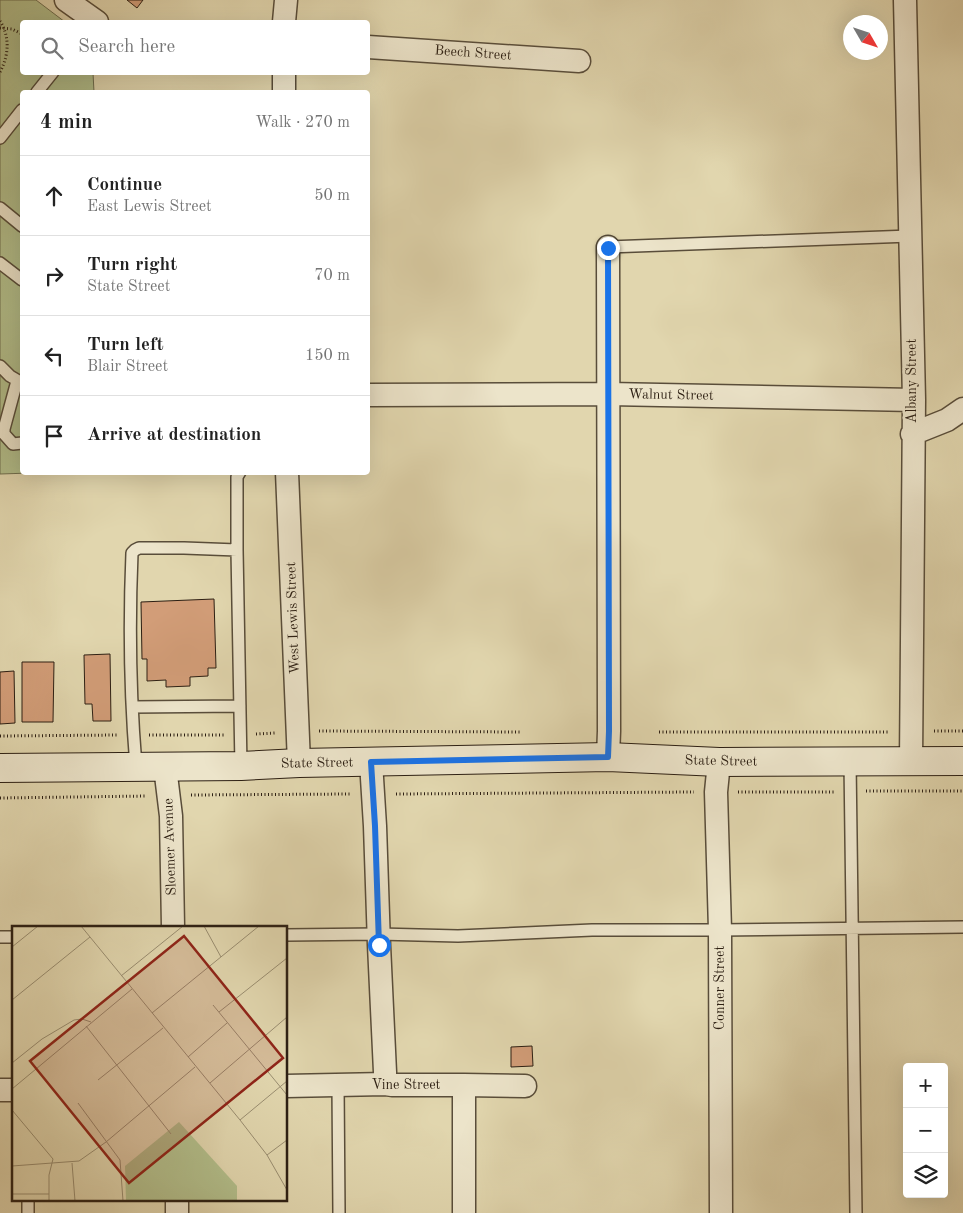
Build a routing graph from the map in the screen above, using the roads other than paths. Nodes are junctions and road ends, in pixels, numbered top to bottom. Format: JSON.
{"nodes":[{"id":1,"x":66,"y":0,"type":"edge"},
{"id":2,"x":286,"y":0,"type":"edge"},
{"id":3,"x":905,"y":0,"type":"edge"},
{"id":4,"x":92,"y":20,"type":"edge"},
{"id":5,"x":284,"y":20,"type":"edge"},
{"id":6,"x":370,"y":47,"type":"edge"},
{"id":7,"x":579,"y":61,"type":"dead end"},
{"id":8,"x":51,"y":75,"type":"edge"},
{"id":9,"x":284,"y":75,"type":"edge"},
{"id":10,"x":39,"y":90,"type":"edge"},
{"id":11,"x":284,"y":90,"type":"edge"},
{"id":12,"x":20,"y":113,"type":"edge"},
{"id":13,"x":0,"y":138,"type":"edge"},
{"id":14,"x":0,"y":208,"type":"edge"},
{"id":15,"x":20,"y":224,"type":"edge"},
{"id":16,"x":910,"y":236,"type":"junction"},
{"id":17,"x":608,"y":248,"type":"joint"},
{"id":18,"x":0,"y":263,"type":"edge"},
{"id":19,"x":20,"y":278,"type":"edge"},
{"id":20,"x":0,"y":366,"type":"edge"},
{"id":21,"x":20,"y":382,"type":"edge"},
{"id":22,"x":609,"y":394,"type":"junction"},
{"id":23,"x":370,"y":396,"type":"edge"},
{"id":24,"x":914,"y":400,"type":"junction"},
{"id":25,"x":963,"y":409,"type":"edge"},
{"id":26,"x":912,"y":434,"type":"junction"},
{"id":27,"x":20,"y":443,"type":"edge"},
{"id":28,"x":238,"y":475,"type":"edge"},
{"id":29,"x":288,"y":475,"type":"edge"},
{"id":30,"x":237,"y":550,"type":"junction"},
{"id":31,"x":240,"y":706,"type":"junction"},
{"id":32,"x":132,"y":707,"type":"junction"},
{"id":33,"x":608,"y":757,"type":"junction"},
{"id":34,"x":963,"y":761,"type":"edge"},
{"id":35,"x":371,"y":762,"type":"junction"},
{"id":36,"x":719,"y":762,"type":"junction"},
{"id":37,"x":850,"y":762,"type":"junction"},
{"id":38,"x":911,"y":762,"type":"junction"},
{"id":39,"x":298,"y":763,"type":"junction"},
{"id":40,"x":136,"y":766,"type":"junction"},
{"id":41,"x":241,"y":766,"type":"junction"},
{"id":42,"x":165,"y":767,"type":"junction"},
{"id":43,"x":0,"y":768,"type":"edge"},
{"id":44,"x":172,"y":926,"type":"edge"},
{"id":45,"x":963,"y":927,"type":"edge"},
{"id":46,"x":852,"y":928,"type":"junction"},
{"id":47,"x":720,"y":930,"type":"junction"},
{"id":48,"x":378,"y":934,"type":"junction"},
{"id":49,"x":288,"y":935,"type":"edge"},
{"id":50,"x":385,"y":1084,"type":"junction"},
{"id":51,"x":338,"y":1085,"type":"junction"},
{"id":52,"x":464,"y":1085,"type":"junction"},
{"id":53,"x":288,"y":1086,"type":"edge"},
{"id":54,"x":525,"y":1086,"type":"dead end"},
{"id":55,"x":28,"y":1200,"type":"edge"},
{"id":56,"x":177,"y":1200,"type":"edge"},
{"id":57,"x":28,"y":1213,"type":"edge"},
{"id":58,"x":177,"y":1213,"type":"edge"},
{"id":59,"x":339,"y":1213,"type":"edge"},
{"id":60,"x":464,"y":1213,"type":"edge"},
{"id":61,"x":721,"y":1213,"type":"edge"},
{"id":62,"x":856,"y":1213,"type":"edge"}],
"edges":[{"from":1,"to":4,"type":"street"},
{"from":2,"to":5,"type":"street"},
{"from":3,"to":16,"type":"street","name":"Albany Street"},
{"from":6,"to":7,"type":"street","name":"Beech Street"},
{"from":8,"to":10,"type":"lane"},
{"from":9,"to":11,"type":"street"},
{"from":12,"to":13,"type":"lane"},
{"from":14,"to":15,"type":"lane"},
{"from":16,"to":17,"type":"lane"},
{"from":16,"to":24,"type":"street","name":"Albany Street"},
{"from":17,"to":22,"type":"street"},
{"from":18,"to":19,"type":"lane"},
{"from":20,"to":21,"type":"lane"},
{"from":21,"to":27,"type":"lane"},
{"from":22,"to":23,"type":"street","name":"Walnut Street"},
{"from":22,"to":24,"type":"street","name":"Walnut Street"},
{"from":22,"to":33,"type":"street"},
{"from":24,"to":26,"type":"street","name":"Albany Street"},
{"from":25,"to":26,"type":"street"},
{"from":26,"to":38,"type":"street","name":"Albany Street"},
{"from":28,"to":30,"type":"lane"},
{"from":29,"to":39,"type":"street","name":"West Lewis Street"},
{"from":30,"to":31,"type":"lane"},
{"from":30,"to":32,"type":"lane"},
{"from":31,"to":32,"type":"lane"},
{"from":31,"to":41,"type":"lane"},
{"from":32,"to":40,"type":"lane"},
{"from":33,"to":35,"type":"main road","name":"State Street"},
{"from":33,"to":36,"type":"main road","name":"State Street"},
{"from":34,"to":38,"type":"main road","name":"State Street"},
{"from":35,"to":39,"type":"main road","name":"State Street"},
{"from":35,"to":48,"type":"street"},
{"from":36,"to":37,"type":"main road","name":"State Street"},
{"from":36,"to":47,"type":"street","name":"Conner Street"},
{"from":37,"to":38,"type":"main road","name":"State Street"},
{"from":37,"to":46,"type":"lane"},
{"from":39,"to":41,"type":"main road","name":"State Street"},
{"from":40,"to":42,"type":"main road","name":"State Street"},
{"from":40,"to":43,"type":"main road","name":"State Street"},
{"from":41,"to":42,"type":"main road","name":"State Street"},
{"from":42,"to":44,"type":"street","name":"Sloemer Avenue"},
{"from":45,"to":46,"type":"lane"},
{"from":46,"to":47,"type":"lane"},
{"from":46,"to":62,"type":"lane"},
{"from":47,"to":48,"type":"lane"},
{"from":47,"to":61,"type":"street","name":"Conner Street"},
{"from":48,"to":49,"type":"lane"},
{"from":48,"to":50,"type":"street"},
{"from":50,"to":51,"type":"street","name":"Vine Street"},
{"from":50,"to":52,"type":"street","name":"Vine Street"},
{"from":51,"to":53,"type":"street","name":"Vine Street"},
{"from":51,"to":59,"type":"lane"},
{"from":52,"to":54,"type":"street","name":"Vine Street"},
{"from":52,"to":60,"type":"street"},
{"from":55,"to":57,"type":"lane"},
{"from":56,"to":58,"type":"street"}]}
